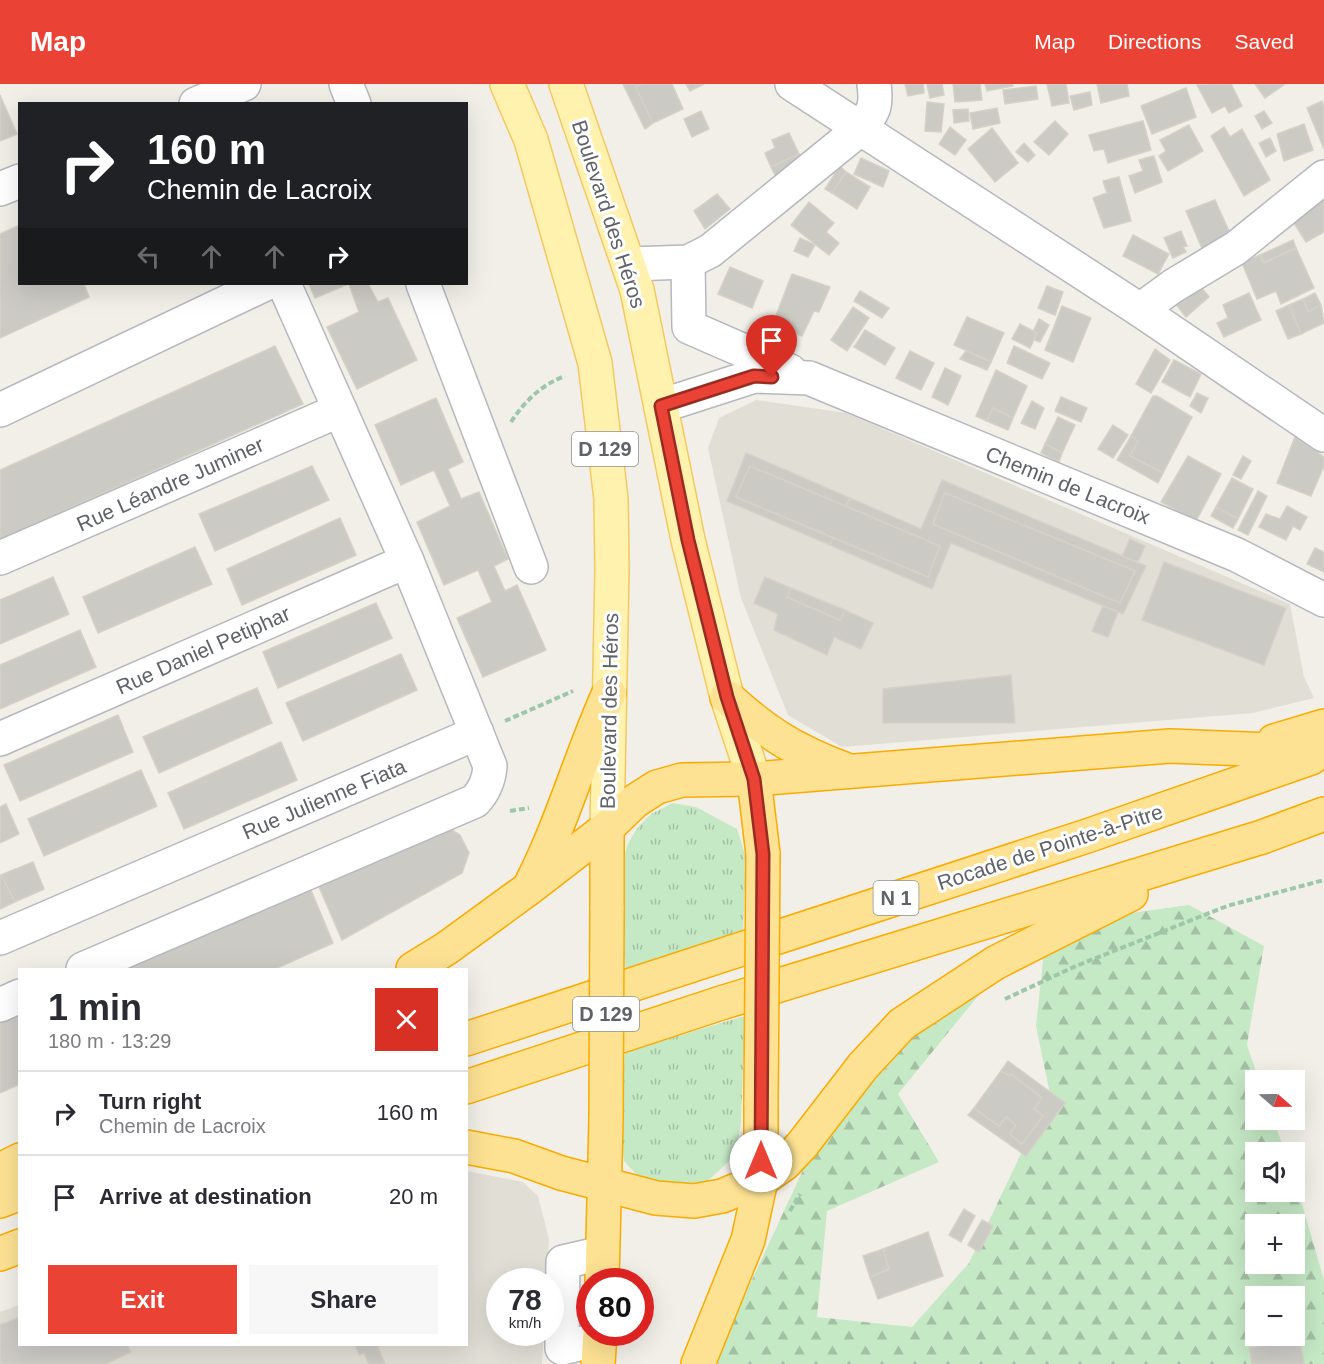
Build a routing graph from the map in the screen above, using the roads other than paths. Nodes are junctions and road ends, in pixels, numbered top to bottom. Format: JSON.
{"nodes":[{"id":1,"x":244,"y":84,"type":"edge"},
{"id":2,"x":346,"y":84,"type":"edge"},
{"id":3,"x":507,"y":84,"type":"edge"},
{"id":4,"x":566,"y":84,"type":"edge"},
{"id":5,"x":792,"y":84,"type":"edge"},
{"id":6,"x":874,"y":84,"type":"edge"},
{"id":7,"x":198,"y":98,"type":"edge"},
{"id":8,"x":353,"y":102,"type":"edge"},
{"id":9,"x":860,"y":129,"type":"junction"},
{"id":10,"x":1324,"y":177,"type":"edge"},
{"id":11,"x":18,"y":182,"type":"edge"},
{"id":12,"x":0,"y":189,"type":"edge"},
{"id":13,"x":688,"y":262,"type":"junction"},
{"id":14,"x":630,"y":264,"type":"junction"},
{"id":15,"x":263,"y":285,"type":"edge"},
{"id":16,"x":284,"y":285,"type":"edge"},
{"id":17,"x":423,"y":285,"type":"edge"},
{"id":18,"x":1140,"y":310,"type":"junction"},
{"id":19,"x":808,"y":378,"type":"junction"},
{"id":20,"x":661,"y":406,"type":"junction"},
{"id":21,"x":0,"y":410,"type":"edge"},
{"id":22,"x":340,"y":410,"type":"junction"},
{"id":23,"x":1324,"y":435,"type":"edge"},
{"id":24,"x":0,"y":558,"type":"edge"},
{"id":25,"x":407,"y":561,"type":"junction"},
{"id":26,"x":531,"y":567,"type":"dead end"},
{"id":27,"x":1324,"y":600,"type":"edge"},
{"id":28,"x":609,"y":684,"type":"junction"},
{"id":29,"x":727,"y":697,"type":"junction"},
{"id":30,"x":1324,"y":726,"type":"edge"},
{"id":31,"x":477,"y":733,"type":"junction"},
{"id":32,"x":0,"y":739,"type":"edge"},
{"id":33,"x":1247,"y":749,"type":"junction"},
{"id":34,"x":1324,"y":753,"type":"edge"},
{"id":35,"x":848,"y":771,"type":"junction"},
{"id":36,"x":754,"y":779,"type":"junction"},
{"id":37,"x":1323,"y":827,"type":"edge"},
{"id":38,"x":607,"y":828,"type":"junction"},
{"id":39,"x":1210,"y":853,"type":"junction"},
{"id":40,"x":1150,"y":884,"type":"junction"},
{"id":41,"x":528,"y":889,"type":"junction"},
{"id":42,"x":0,"y":938,"type":"edge"},
{"id":43,"x":85,"y":968,"type":"edge"},
{"id":44,"x":415,"y":968,"type":"edge"},
{"id":45,"x":18,"y":997,"type":"edge"},
{"id":46,"x":0,"y":1005,"type":"edge"},
{"id":47,"x":468,"y":1038,"type":"edge"},
{"id":48,"x":468,"y":1086,"type":"edge"},
{"id":49,"x":468,"y":1147,"type":"edge"},
{"id":50,"x":18,"y":1161,"type":"edge"},
{"id":51,"x":0,"y":1170,"type":"edge"},
{"id":52,"x":760,"y":1180,"type":"junction"},
{"id":53,"x":606,"y":1185,"type":"junction"},
{"id":54,"x":18,"y":1194,"type":"edge"},
{"id":55,"x":0,"y":1201,"type":"edge"},
{"id":56,"x":18,"y":1247,"type":"edge"},
{"id":57,"x":0,"y":1254,"type":"edge"},
{"id":58,"x":18,"y":1258,"type":"edge"},
{"id":59,"x":0,"y":1263,"type":"edge"},
{"id":60,"x":602,"y":1267,"type":"edge"},
{"id":61,"x":587,"y":1346,"type":"edge"},
{"id":62,"x":698,"y":1364,"type":"edge"}],
"edges":[{"from":1,"to":7,"type":"street"},
{"from":2,"to":8,"type":"street"},
{"from":3,"to":28,"type":"main road","name":"Boulevard des Héros","number":"D 129"},
{"from":4,"to":14,"type":"main road","name":"Boulevard des Héros","number":"D 129"},
{"from":5,"to":9,"type":"street"},
{"from":6,"to":9,"type":"street"},
{"from":9,"to":13,"type":"street"},
{"from":9,"to":18,"type":"street"},
{"from":10,"to":18,"type":"street"},
{"from":11,"to":12,"type":"street"},
{"from":13,"to":14,"type":"street"},
{"from":13,"to":19,"type":"street","name":"Chemin de Lacroix"},
{"from":14,"to":20,"type":"main road","name":"Boulevard des Héros","number":"D 129"},
{"from":15,"to":21,"type":"street"},
{"from":16,"to":22,"type":"street"},
{"from":17,"to":26,"type":"street"},
{"from":18,"to":23,"type":"street"},
{"from":19,"to":20,"type":"street","name":"Chemin de Lacroix"},
{"from":19,"to":27,"type":"street","name":"Chemin de Lacroix"},
{"from":20,"to":29,"type":"main road","name":"Boulevard des Héros","number":"D 129"},
{"from":22,"to":24,"type":"street","name":"Rue Léandre Juminer"},
{"from":22,"to":25,"type":"street"},
{"from":25,"to":31,"type":"street"},
{"from":25,"to":32,"type":"street","name":"Rue Daniel Petiphar"},
{"from":28,"to":38,"type":"main road","name":"Boulevard des Héros","number":"D 129"},
{"from":28,"to":41,"type":"highway"},
{"from":29,"to":35,"type":"highway"},
{"from":29,"to":36,"type":"main road","name":"Boulevard des Héros","number":"D 129"},
{"from":30,"to":33,"type":"highway"},
{"from":31,"to":42,"type":"street","name":"Rue Julienne Fiata"},
{"from":31,"to":43,"type":"street"},
{"from":33,"to":34,"type":"highway"},
{"from":33,"to":35,"type":"highway"},
{"from":34,"to":47,"type":"highway","name":"Rocade de Pointe-à-Pitre","number":"N 1"},
{"from":35,"to":36,"type":"highway"},
{"from":36,"to":38,"type":"highway"},
{"from":36,"to":52,"type":"highway","name":"Boulevard des Héros","bridge":true},
{"from":37,"to":39,"type":"highway","number":"N 1"},
{"from":37,"to":40,"type":"highway"},
{"from":38,"to":41,"type":"highway"},
{"from":38,"to":53,"type":"highway","name":"Boulevard des Héros","number":"D 129","bridge":true},
{"from":39,"to":40,"type":"highway"},
{"from":39,"to":48,"type":"highway","number":"N 1"},
{"from":40,"to":52,"type":"highway"},
{"from":41,"to":44,"type":"highway"},
{"from":45,"to":46,"type":"street"},
{"from":49,"to":53,"type":"highway"},
{"from":50,"to":51,"type":"highway"},
{"from":52,"to":53,"type":"highway"},
{"from":52,"to":62,"type":"highway","name":"Boulevard des Héros"},
{"from":53,"to":60,"type":"highway","name":"Boulevard des Héros"},
{"from":54,"to":55,"type":"highway"},
{"from":56,"to":57,"type":"highway"},
{"from":58,"to":59,"type":"highway"},
{"from":60,"to":61,"type":"street"}]}
